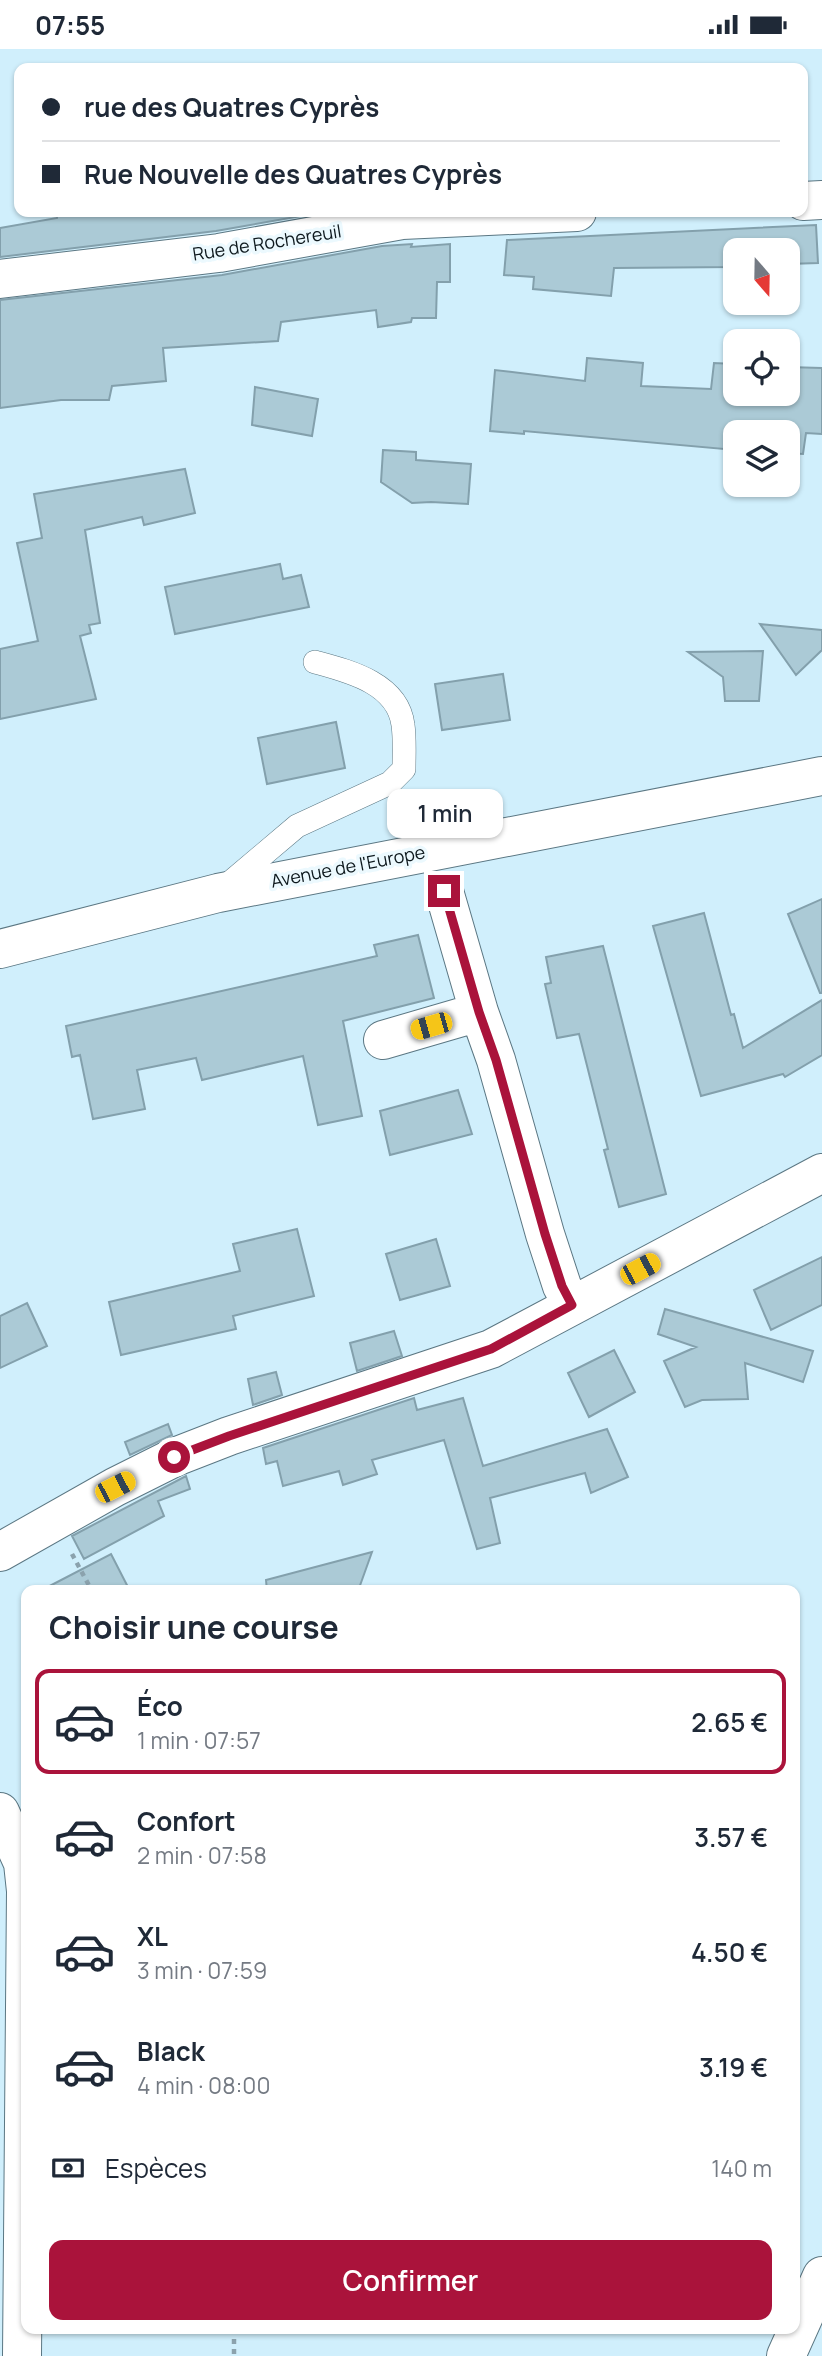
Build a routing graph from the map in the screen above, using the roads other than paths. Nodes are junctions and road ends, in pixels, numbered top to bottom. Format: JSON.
{"nodes":[{"id":1,"x":468,"y":217,"type":"edge"},
{"id":2,"x":0,"y":279,"type":"edge"},
{"id":3,"x":315,"y":662,"type":"dead end"},
{"id":4,"x":822,"y":776,"type":"edge"},
{"id":5,"x":444,"y":891,"type":"dead end"},
{"id":6,"x":218,"y":893,"type":"junction"},
{"id":7,"x":0,"y":949,"type":"edge"},
{"id":8,"x":479,"y":1012,"type":"junction"},
{"id":9,"x":383,"y":1040,"type":"dead end"},
{"id":10,"x":822,"y":1173,"type":"edge"},
{"id":11,"x":572,"y":1305,"type":"junction"},
{"id":12,"x":0,"y":1552,"type":"edge"},
{"id":13,"x":0,"y":1812,"type":"edge"},
{"id":14,"x":21,"y":1859,"type":"edge"},
{"id":15,"x":21,"y":1938,"type":"edge"},
{"id":16,"x":17,"y":1976,"type":"edge"},
{"id":17,"x":822,"y":2276,"type":"edge"},
{"id":18,"x":21,"y":2280,"type":"edge"},
{"id":19,"x":800,"y":2325,"type":"edge"},
{"id":20,"x":22,"y":2334,"type":"edge"},
{"id":21,"x":796,"y":2334,"type":"edge"},
{"id":22,"x":22,"y":2356,"type":"edge"},
{"id":23,"x":786,"y":2356,"type":"edge"}],
"edges":[{"from":1,"to":2,"type":"street","name":"Rue de Rochereuil"},
{"from":3,"to":6,"type":"lane"},
{"from":4,"to":6,"type":"street","name":"Avenue de l'Europe"},
{"from":5,"to":8,"type":"street"},
{"from":6,"to":7,"type":"street","name":"Avenue de l'Europe"},
{"from":8,"to":9,"type":"street"},
{"from":8,"to":11,"type":"street"},
{"from":10,"to":11,"type":"street"},
{"from":11,"to":12,"type":"street"},
{"from":13,"to":14,"type":"street"},
{"from":15,"to":16,"type":"street"},
{"from":16,"to":18,"type":"street"},
{"from":17,"to":19,"type":"street"},
{"from":20,"to":22,"type":"street"},
{"from":21,"to":23,"type":"street"}]}
